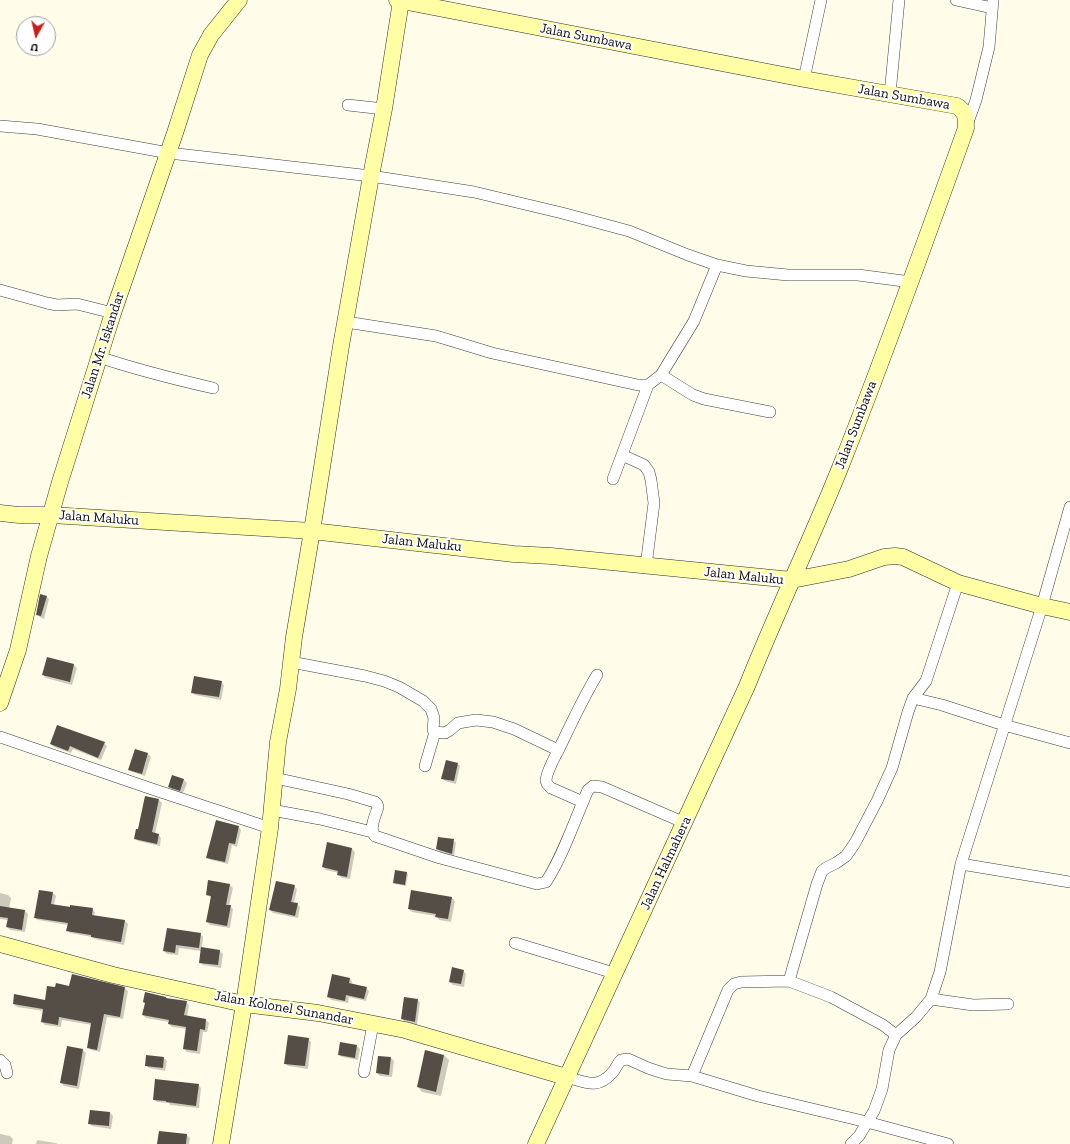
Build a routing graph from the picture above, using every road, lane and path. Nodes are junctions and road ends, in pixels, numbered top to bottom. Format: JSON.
{"nodes":[{"id":1,"x":239,"y":0,"type":"edge"},
{"id":2,"x":399,"y":0,"type":"edge"},
{"id":3,"x":821,"y":0,"type":"edge"},
{"id":4,"x":899,"y":0,"type":"edge"},
{"id":5,"x":956,"y":0,"type":"edge"},
{"id":6,"x":993,"y":4,"type":"edge"},
{"id":7,"x":804,"y":79,"type":"junction"},
{"id":8,"x":890,"y":94,"type":"junction"},
{"id":9,"x":348,"y":105,"type":"dead end"},
{"id":10,"x":384,"y":109,"type":"junction"},
{"id":11,"x":0,"y":126,"type":"edge"},
{"id":12,"x":966,"y":128,"type":"junction"},
{"id":13,"x":169,"y":153,"type":"junction"},
{"id":14,"x":371,"y":176,"type":"junction"},
{"id":15,"x":717,"y":265,"type":"junction"},
{"id":16,"x":911,"y":282,"type":"junction"},
{"id":17,"x":0,"y":290,"type":"edge"},
{"id":18,"x":113,"y":313,"type":"junction"},
{"id":19,"x":346,"y":322,"type":"junction"},
{"id":20,"x":99,"y":357,"type":"junction"},
{"id":21,"x":661,"y":375,"type":"junction"},
{"id":22,"x":648,"y":384,"type":"junction"},
{"id":23,"x":213,"y":388,"type":"dead end"},
{"id":24,"x":770,"y":412,"type":"dead end"},
{"id":25,"x":622,"y":456,"type":"junction"},
{"id":26,"x":613,"y":479,"type":"dead end"},
{"id":27,"x":1070,"y":507,"type":"edge"},
{"id":28,"x":0,"y":512,"type":"edge"},
{"id":29,"x":51,"y":515,"type":"junction"},
{"id":30,"x":312,"y":531,"type":"junction"},
{"id":31,"x":646,"y":566,"type":"junction"},
{"id":32,"x":792,"y":580,"type":"junction"},
{"id":33,"x":958,"y":583,"type":"junction"},
{"id":34,"x":1042,"y":606,"type":"junction"},
{"id":35,"x":1070,"y":612,"type":"edge"},
{"id":36,"x":291,"y":662,"type":"junction"},
{"id":37,"x":597,"y":675,"type":"dead end"},
{"id":38,"x":913,"y":698,"type":"junction"},
{"id":39,"x":0,"y":703,"type":"edge"},
{"id":40,"x":1004,"y":725,"type":"junction"},
{"id":41,"x":434,"y":732,"type":"junction"},
{"id":42,"x":0,"y":737,"type":"edge"},
{"id":43,"x":1070,"y":743,"type":"edge"},
{"id":44,"x":558,"y":750,"type":"junction"},
{"id":45,"x":424,"y":766,"type":"dead end"},
{"id":46,"x":275,"y":778,"type":"junction"},
{"id":47,"x":583,"y":802,"type":"junction"},
{"id":48,"x":272,"y":810,"type":"junction"},
{"id":49,"x":685,"y":823,"type":"junction"},
{"id":50,"x":270,"y":828,"type":"junction"},
{"id":51,"x":372,"y":832,"type":"junction"},
{"id":52,"x":962,"y":864,"type":"junction"},
{"id":53,"x":1070,"y":882,"type":"edge"},
{"id":54,"x":515,"y":943,"type":"dead end"},
{"id":55,"x":0,"y":944,"type":"edge"},
{"id":56,"x":614,"y":973,"type":"junction"},
{"id":57,"x":789,"y":981,"type":"junction"},
{"id":58,"x":931,"y":999,"type":"junction"},
{"id":59,"x":244,"y":1004,"type":"junction"},
{"id":60,"x":1008,"y":1004,"type":"dead end"},
{"id":61,"x":373,"y":1024,"type":"junction"},
{"id":62,"x":896,"y":1035,"type":"junction"},
{"id":63,"x":0,"y":1060,"type":"edge"},
{"id":64,"x":364,"y":1072,"type":"dead end"},
{"id":65,"x":7,"y":1073,"type":"dead end"},
{"id":66,"x":692,"y":1076,"type":"junction"},
{"id":67,"x":566,"y":1077,"type":"junction"},
{"id":68,"x":867,"y":1122,"type":"junction"},
{"id":69,"x":221,"y":1144,"type":"edge"},
{"id":70,"x":536,"y":1144,"type":"edge"},
{"id":71,"x":851,"y":1144,"type":"edge"},
{"id":72,"x":948,"y":1144,"type":"edge"}],
"edges":[{"from":1,"to":13,"type":"main road","name":"Jalan Mr. Iskandar"},
{"from":2,"to":7,"type":"main road","name":"Jalan Sumbawa"},
{"from":2,"to":10,"type":"main road"},
{"from":3,"to":7,"type":"street"},
{"from":4,"to":8,"type":"street"},
{"from":5,"to":6,"type":"street"},
{"from":6,"to":12,"type":"street"},
{"from":7,"to":8,"type":"main road","name":"Jalan Sumbawa"},
{"from":8,"to":12,"type":"main road","name":"Jalan Sumbawa"},
{"from":9,"to":10,"type":"street"},
{"from":10,"to":14,"type":"main road"},
{"from":11,"to":13,"type":"street"},
{"from":12,"to":16,"type":"main road","name":"Jalan Sumbawa"},
{"from":13,"to":14,"type":"street"},
{"from":13,"to":18,"type":"main road","name":"Jalan Mr. Iskandar"},
{"from":14,"to":15,"type":"street"},
{"from":14,"to":19,"type":"main road"},
{"from":15,"to":16,"type":"street"},
{"from":15,"to":21,"type":"street"},
{"from":16,"to":32,"type":"main road","name":"Jalan Sumbawa"},
{"from":17,"to":18,"type":"street"},
{"from":18,"to":20,"type":"main road","name":"Jalan Mr. Iskandar"},
{"from":19,"to":22,"type":"street"},
{"from":19,"to":30,"type":"main road"},
{"from":20,"to":23,"type":"street"},
{"from":20,"to":29,"type":"main road","name":"Jalan Mr. Iskandar"},
{"from":21,"to":22,"type":"street"},
{"from":21,"to":24,"type":"street"},
{"from":22,"to":25,"type":"street"},
{"from":25,"to":26,"type":"street"},
{"from":25,"to":31,"type":"street"},
{"from":27,"to":34,"type":"street"},
{"from":28,"to":29,"type":"main road","name":"Jalan Maluku"},
{"from":29,"to":30,"type":"main road","name":"Jalan Maluku"},
{"from":29,"to":39,"type":"main road","name":"Jalan Mr. Iskandar"},
{"from":30,"to":31,"type":"main road","name":"Jalan Maluku"},
{"from":30,"to":36,"type":"main road"},
{"from":31,"to":32,"type":"main road","name":"Jalan Maluku"},
{"from":32,"to":33,"type":"main road","name":"Jalan Maluku"},
{"from":32,"to":49,"type":"main road","name":"Jalan Halmahera"},
{"from":33,"to":34,"type":"main road","name":"Jalan Maluku"},
{"from":33,"to":38,"type":"street"},
{"from":34,"to":35,"type":"main road","name":"Jalan Maluku"},
{"from":34,"to":40,"type":"street"},
{"from":36,"to":41,"type":"street"},
{"from":36,"to":46,"type":"main road"},
{"from":37,"to":44,"type":"street"},
{"from":38,"to":40,"type":"street"},
{"from":38,"to":57,"type":"street"},
{"from":40,"to":43,"type":"street"},
{"from":40,"to":52,"type":"street"},
{"from":41,"to":44,"type":"street"},
{"from":41,"to":45,"type":"street"},
{"from":42,"to":50,"type":"street"},
{"from":44,"to":47,"type":"street"},
{"from":46,"to":48,"type":"main road"},
{"from":46,"to":51,"type":"street"},
{"from":47,"to":49,"type":"street"},
{"from":47,"to":51,"type":"street"},
{"from":48,"to":50,"type":"main road"},
{"from":48,"to":51,"type":"street"},
{"from":49,"to":56,"type":"main road","name":"Jalan Halmahera"},
{"from":50,"to":59,"type":"main road"},
{"from":52,"to":53,"type":"street"},
{"from":52,"to":58,"type":"street"},
{"from":54,"to":56,"type":"street"},
{"from":55,"to":59,"type":"main road","name":"Jalan Kolonel Sunandar"},
{"from":56,"to":67,"type":"main road","name":"Jalan Halmahera"},
{"from":57,"to":62,"type":"street"},
{"from":57,"to":66,"type":"street"},
{"from":58,"to":60,"type":"street"},
{"from":58,"to":62,"type":"street"},
{"from":59,"to":61,"type":"main road","name":"Jalan Kolonel Sunandar"},
{"from":59,"to":69,"type":"main road"},
{"from":61,"to":64,"type":"street"},
{"from":61,"to":67,"type":"main road","name":"Jalan Kolonel Sunandar"},
{"from":62,"to":68,"type":"street"},
{"from":63,"to":65,"type":"street"},
{"from":66,"to":67,"type":"street"},
{"from":66,"to":68,"type":"street"},
{"from":67,"to":70,"type":"main road","name":"Jalan Halmahera"},
{"from":68,"to":71,"type":"street"},
{"from":68,"to":72,"type":"street"}]}
